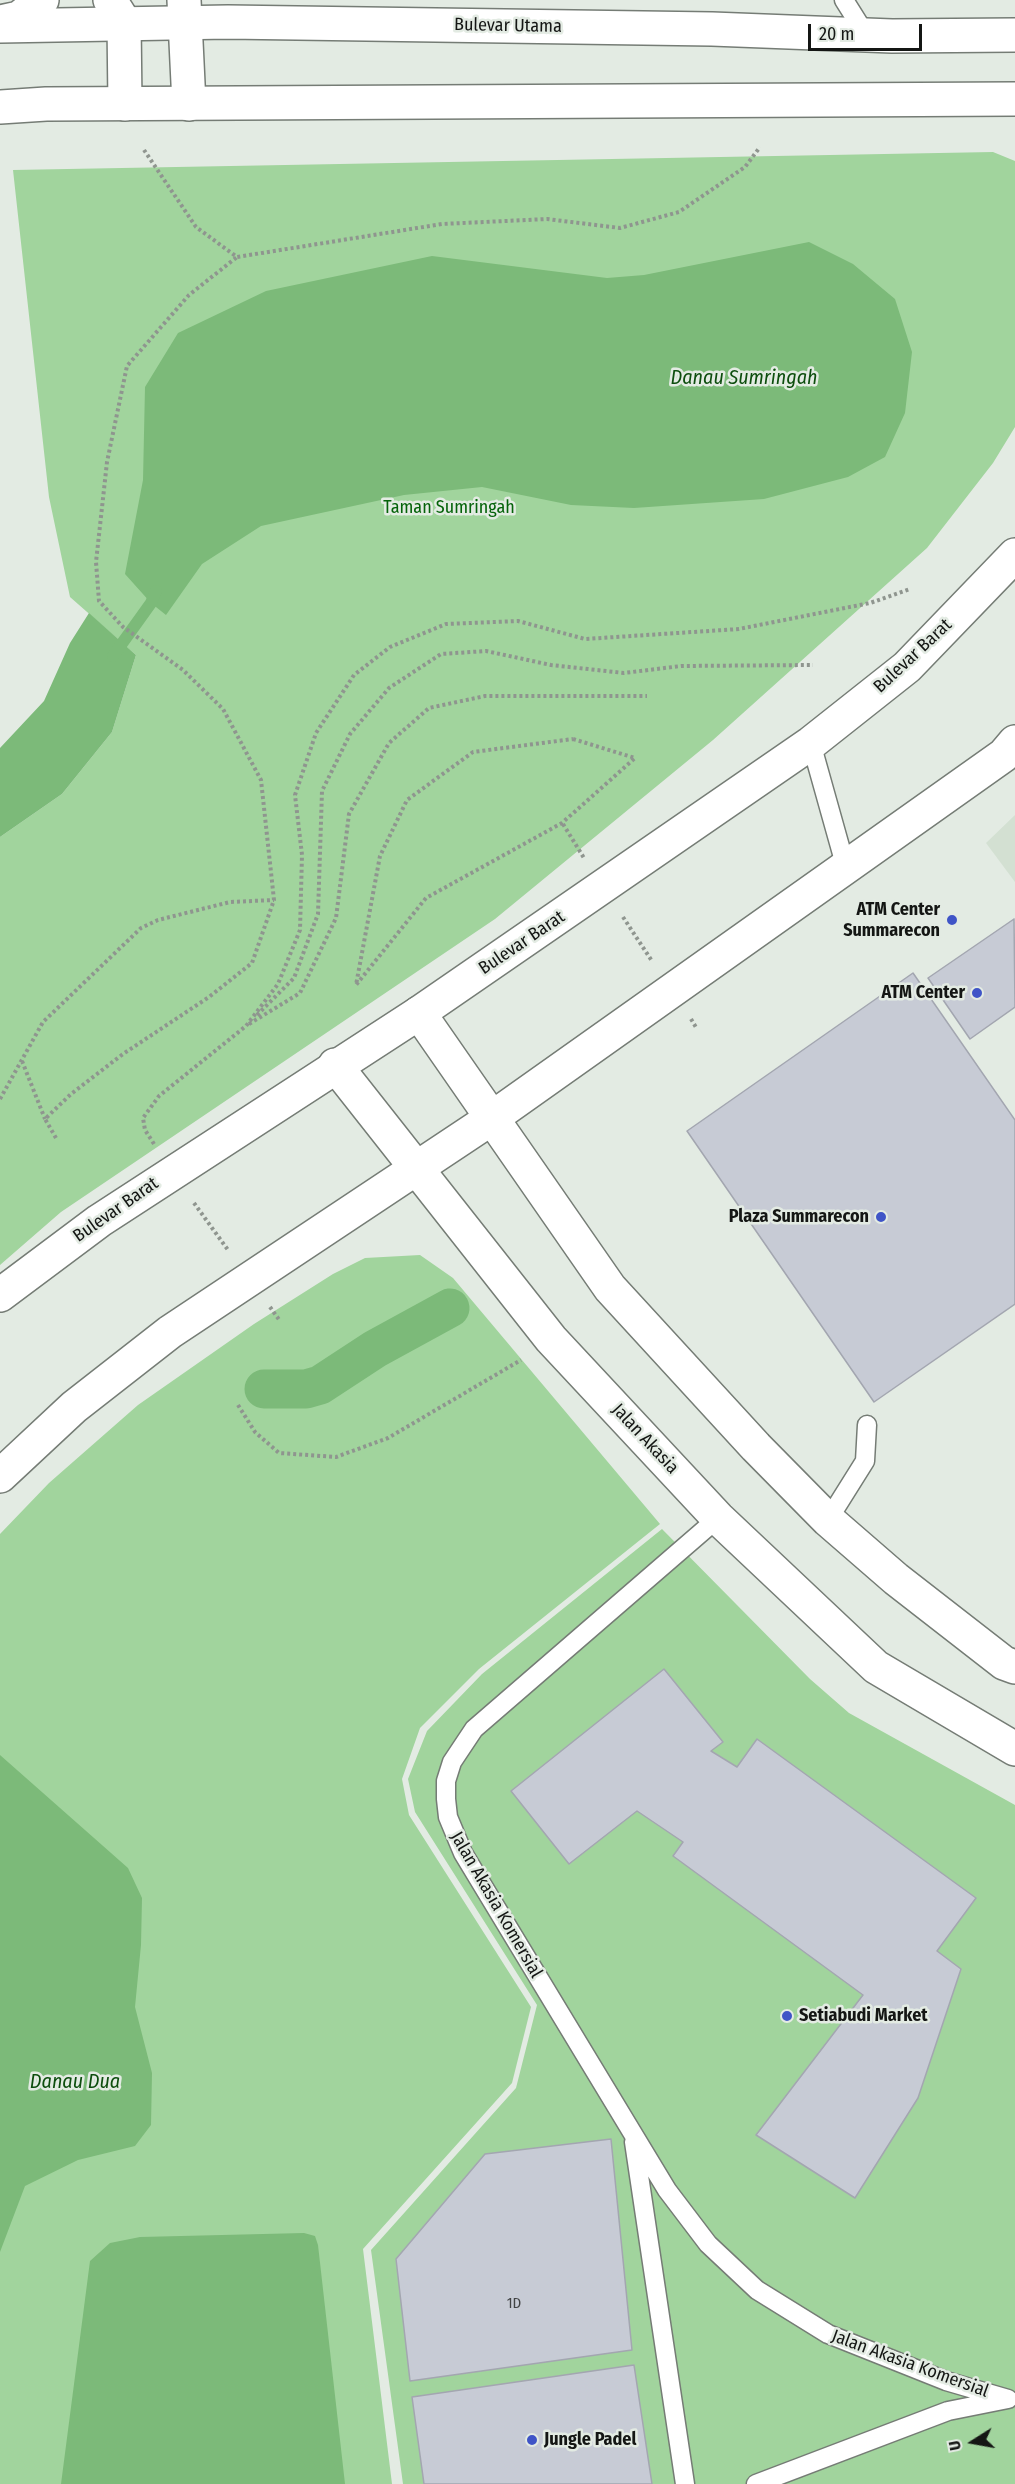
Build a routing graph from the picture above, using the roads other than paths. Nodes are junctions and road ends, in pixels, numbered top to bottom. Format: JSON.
{"nodes":[{"id":1,"x":42,"y":0,"type":"edge"},
{"id":2,"x":844,"y":0,"type":"edge"},
{"id":3,"x":117,"y":11,"type":"edge"},
{"id":4,"x":185,"y":11,"type":"edge"},
{"id":5,"x":0,"y":24,"type":"edge"},
{"id":6,"x":866,"y":35,"type":"junction"},
{"id":7,"x":1015,"y":35,"type":"edge"},
{"id":8,"x":975,"y":99,"type":"junction"},
{"id":9,"x":1015,"y":99,"type":"edge"},
{"id":10,"x":125,"y":104,"type":"junction"},
{"id":11,"x":189,"y":104,"type":"junction"},
{"id":12,"x":0,"y":107,"type":"edge"},
{"id":13,"x":1015,"y":118,"type":"edge"},
{"id":14,"x":1015,"y":555,"type":"edge"},
{"id":15,"x":1015,"y":742,"type":"edge"},
{"id":16,"x":811,"y":743,"type":"junction"},
{"id":17,"x":846,"y":868,"type":"junction"},
{"id":18,"x":419,"y":1013,"type":"junction"},
{"id":19,"x":335,"y":1065,"type":"junction"},
{"id":20,"x":492,"y":1118,"type":"junction"},
{"id":21,"x":416,"y":1168,"type":"junction"},
{"id":22,"x":0,"y":1295,"type":"edge"},
{"id":23,"x":867,"y":1425,"type":"dead end"},
{"id":24,"x":0,"y":1476,"type":"edge"},
{"id":25,"x":718,"y":1518,"type":"junction"},
{"id":26,"x":828,"y":1520,"type":"junction"},
{"id":27,"x":1015,"y":1667,"type":"edge"},
{"id":28,"x":1015,"y":1749,"type":"edge"},
{"id":29,"x":633,"y":2134,"type":"junction"},
{"id":30,"x":1012,"y":2399,"type":"edge"},
{"id":31,"x":685,"y":2484,"type":"edge"},
{"id":32,"x":756,"y":2484,"type":"edge"}],
"edges":[{"from":1,"to":5,"type":"main road"},
{"from":2,"to":6,"type":"lane"},
{"from":3,"to":4,"type":"main road","name":"Bulevar Utama"},
{"from":3,"to":5,"type":"main road","name":"Bulevar Utama"},
{"from":3,"to":10,"type":"main road"},
{"from":4,"to":6,"type":"main road","name":"Bulevar Utama"},
{"from":4,"to":11,"type":"main road"},
{"from":6,"to":7,"type":"main road","name":"Bulevar Utama"},
{"from":8,"to":9,"type":"main road"},
{"from":8,"to":11,"type":"main road"},
{"from":8,"to":13,"type":"main road"},
{"from":10,"to":11,"type":"main road"},
{"from":10,"to":12,"type":"main road"},
{"from":14,"to":16,"type":"main road","name":"Bulevar Barat"},
{"from":15,"to":17,"type":"main road"},
{"from":16,"to":17,"type":"lane"},
{"from":16,"to":18,"type":"main road","name":"Bulevar Barat"},
{"from":17,"to":20,"type":"main road"},
{"from":18,"to":19,"type":"main road","name":"Bulevar Barat"},
{"from":18,"to":20,"type":"main road"},
{"from":19,"to":21,"type":"main road","name":"Jalan Akasia"},
{"from":19,"to":22,"type":"main road","name":"Bulevar Barat"},
{"from":20,"to":21,"type":"main road"},
{"from":20,"to":26,"type":"main road"},
{"from":21,"to":24,"type":"main road"},
{"from":21,"to":25,"type":"main road","name":"Jalan Akasia"},
{"from":23,"to":26,"type":"lane"},
{"from":25,"to":28,"type":"main road","name":"Jalan Akasia"},
{"from":25,"to":29,"type":"lane","name":"Jalan Akasia Komersial"},
{"from":26,"to":27,"type":"main road"},
{"from":29,"to":30,"type":"lane","name":"Jalan Akasia Komersial"},
{"from":29,"to":31,"type":"lane","name":"Jalan Akasia Komersial"},
{"from":30,"to":32,"type":"lane","name":"Jalan Akasia Komersial"}]}
